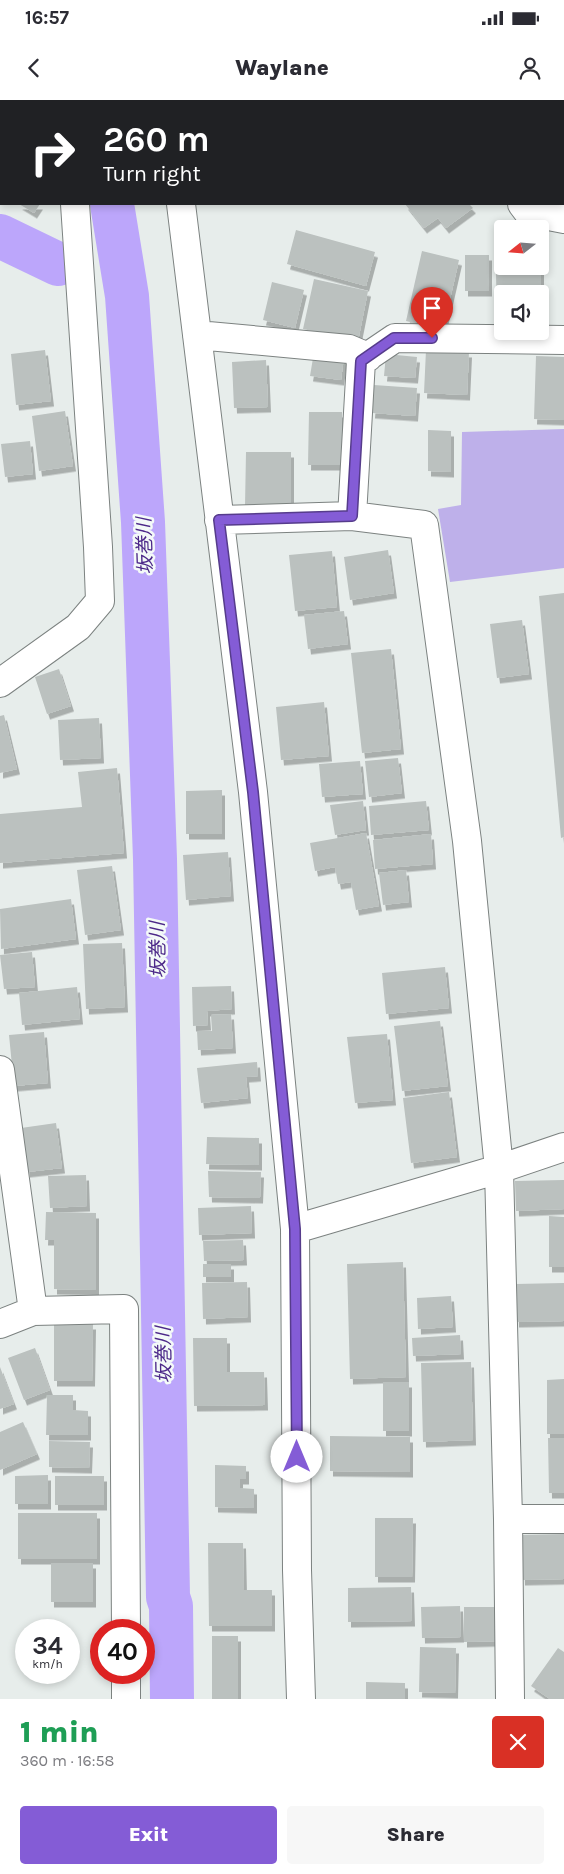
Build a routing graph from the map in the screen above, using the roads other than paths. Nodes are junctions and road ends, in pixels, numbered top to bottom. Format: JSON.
{"nodes":[{"id":1,"x":75,"y":205,"type":"edge"},
{"id":2,"x":181,"y":205,"type":"edge"},
{"id":3,"x":523,"y":205,"type":"edge"},
{"id":4,"x":564,"y":219,"type":"edge"},
{"id":5,"x":197,"y":335,"type":"junction"},
{"id":6,"x":564,"y":340,"type":"edge"},
{"id":7,"x":368,"y":357,"type":"junction"},
{"id":8,"x":352,"y":516,"type":"junction"},
{"id":9,"x":219,"y":520,"type":"junction"},
{"id":10,"x":0,"y":683,"type":"edge"},
{"id":11,"x":0,"y":1070,"type":"edge"},
{"id":12,"x":564,"y":1147,"type":"edge"},
{"id":13,"x":499,"y":1169,"type":"junction"},
{"id":14,"x":295,"y":1229,"type":"junction"},
{"id":15,"x":33,"y":1311,"type":"junction"},
{"id":16,"x":0,"y":1324,"type":"edge"},
{"id":17,"x":508,"y":1519,"type":"junction"},
{"id":18,"x":564,"y":1519,"type":"edge"},
{"id":19,"x":126,"y":1619,"type":"edge"},
{"id":20,"x":126,"y":1684,"type":"edge"},
{"id":21,"x":126,"y":1699,"type":"edge"},
{"id":22,"x":301,"y":1699,"type":"edge"},
{"id":23,"x":510,"y":1699,"type":"edge"}],
"edges":[{"from":1,"to":10,"type":"street"},
{"from":2,"to":5,"type":"street"},
{"from":3,"to":4,"type":"street"},
{"from":5,"to":7,"type":"street"},
{"from":5,"to":9,"type":"street"},
{"from":6,"to":7,"type":"street"},
{"from":7,"to":8,"type":"street"},
{"from":8,"to":9,"type":"street"},
{"from":8,"to":13,"type":"street"},
{"from":9,"to":14,"type":"street"},
{"from":11,"to":15,"type":"street"},
{"from":12,"to":13,"type":"street"},
{"from":13,"to":14,"type":"street"},
{"from":13,"to":17,"type":"street"},
{"from":14,"to":22,"type":"street"},
{"from":15,"to":16,"type":"street"},
{"from":15,"to":19,"type":"street"},
{"from":17,"to":18,"type":"street"},
{"from":17,"to":23,"type":"street"},
{"from":20,"to":21,"type":"street"}]}
